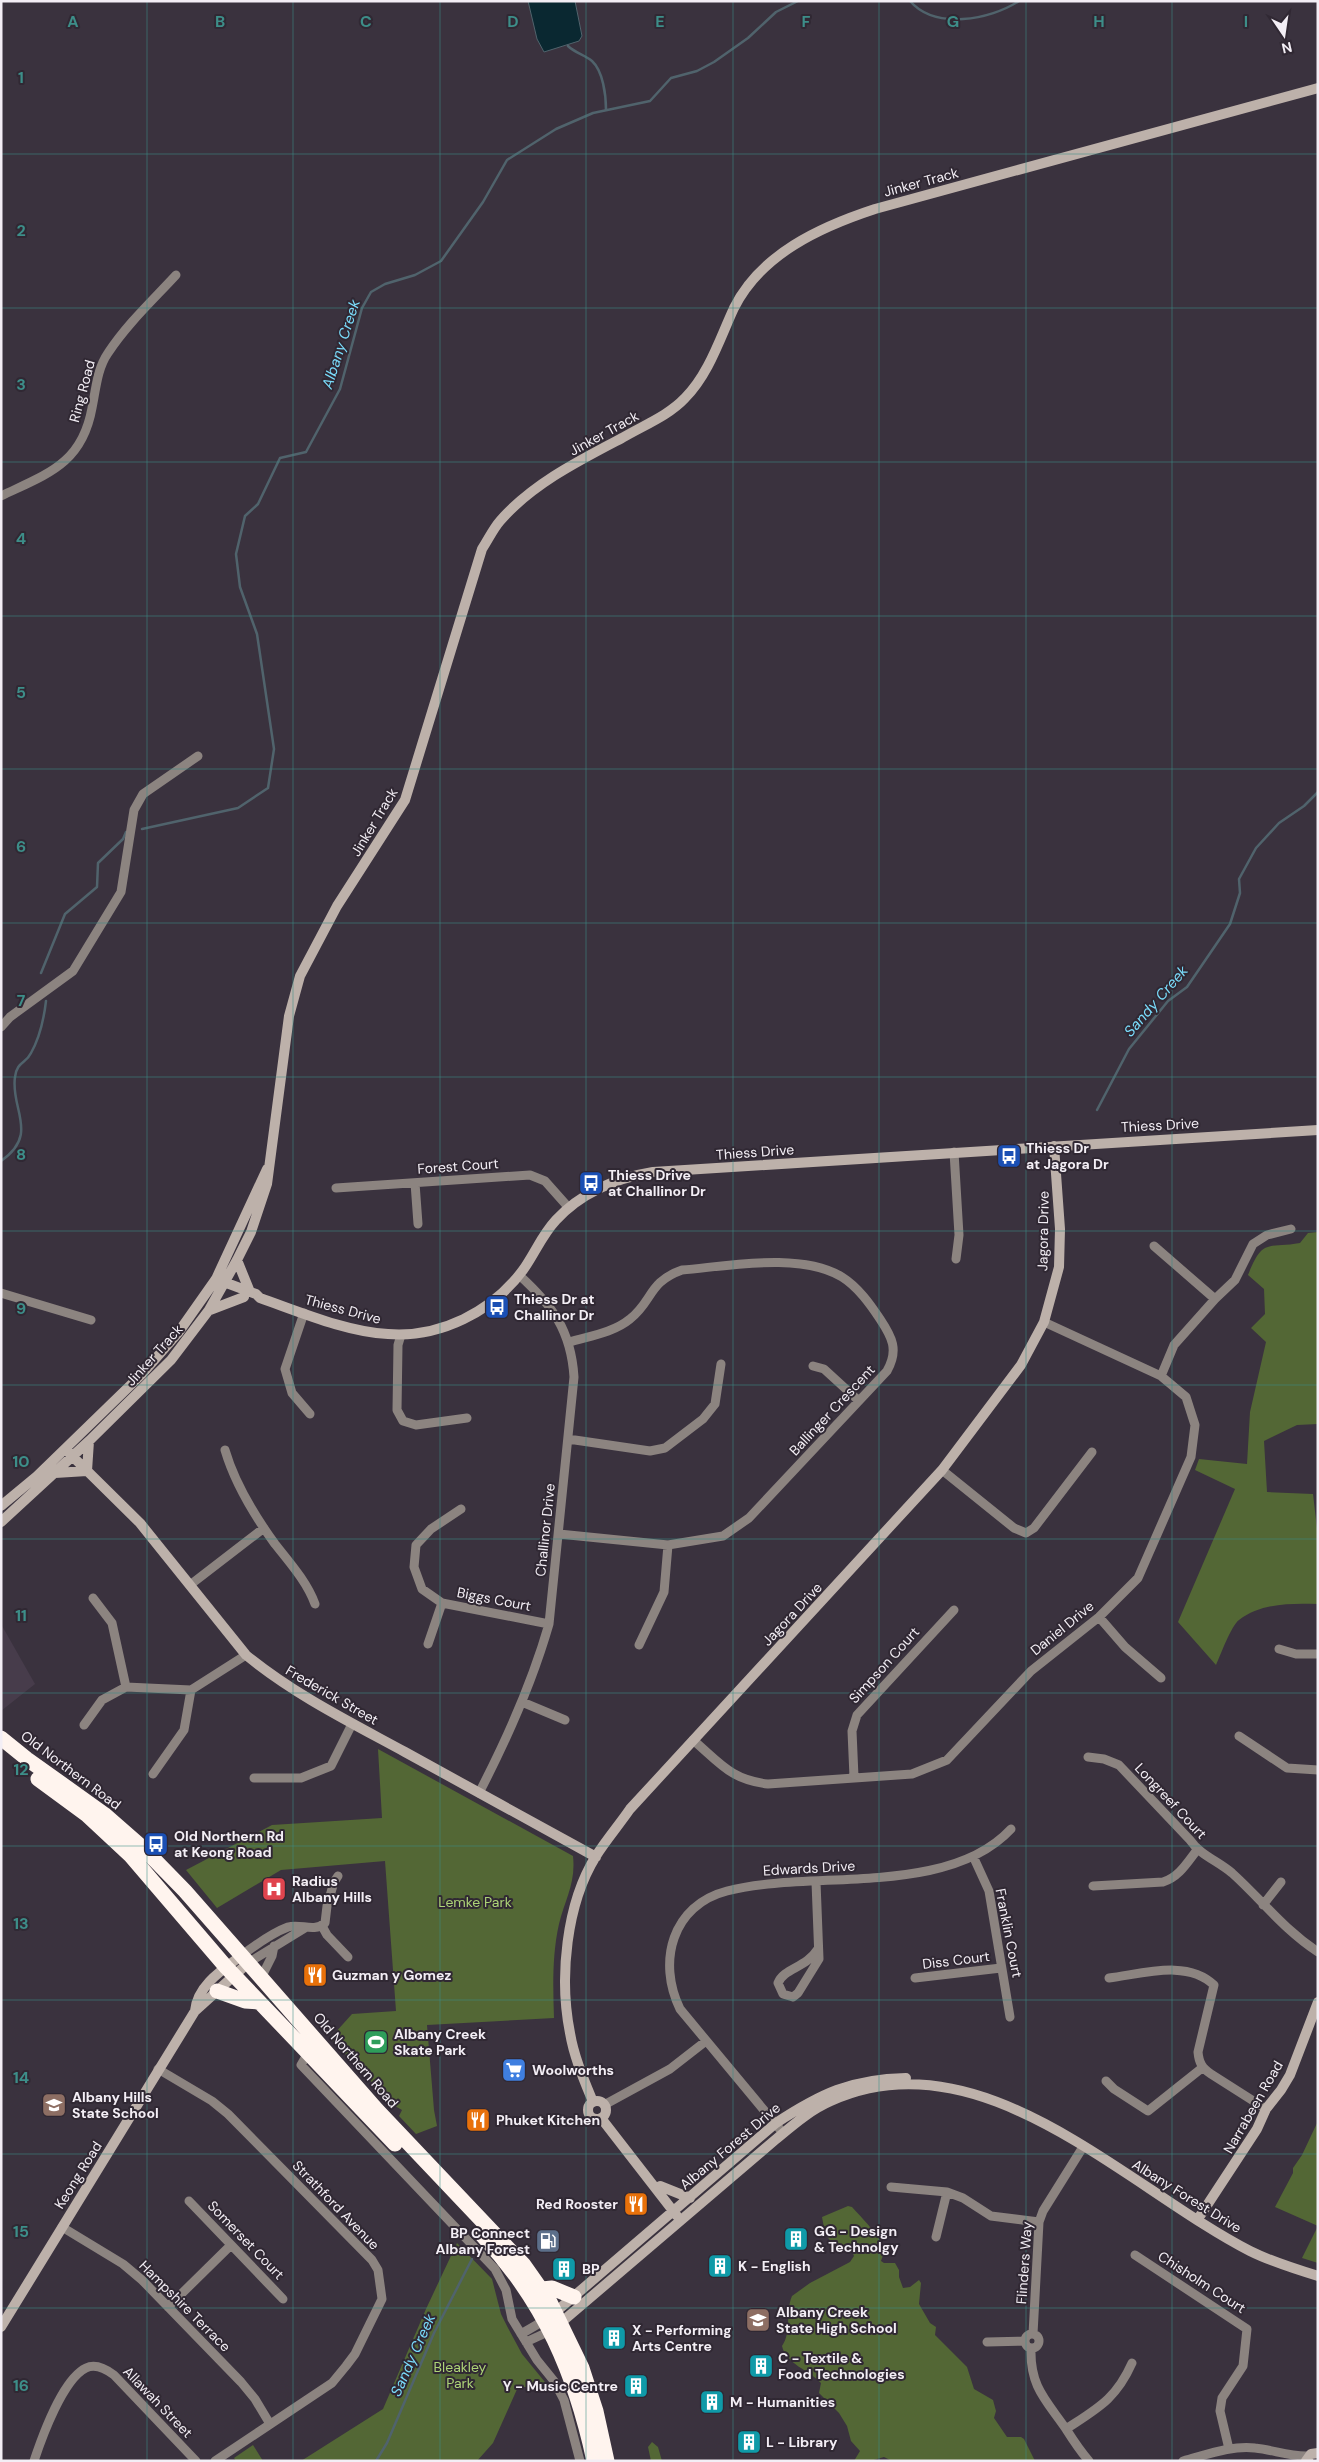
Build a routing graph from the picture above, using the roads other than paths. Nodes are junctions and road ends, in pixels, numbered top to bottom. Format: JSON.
{"nodes":[{"id":1,"x":1318,"y":88,"type":"edge"},
{"id":2,"x":176,"y":275,"type":"dead end"},
{"id":3,"x":1,"y":496,"type":"edge"},
{"id":4,"x":198,"y":756,"type":"dead end"},
{"id":5,"x":1,"y":1028,"type":"edge"},
{"id":6,"x":1318,"y":1130,"type":"edge"},
{"id":7,"x":1054,"y":1146,"type":"junction"},
{"id":8,"x":954,"y":1152,"type":"junction"},
{"id":9,"x":268,"y":1165,"type":"junction"},
{"id":10,"x":415,"y":1183,"type":"junction"},
{"id":11,"x":336,"y":1188,"type":"dead end"},
{"id":12,"x":569,"y":1208,"type":"junction"},
{"id":13,"x":418,"y":1224,"type":"dead end"},
{"id":14,"x":1291,"y":1229,"type":"dead end"},
{"id":15,"x":1154,"y":1246,"type":"dead end"},
{"id":16,"x":956,"y":1259,"type":"dead end"},
{"id":17,"x":237,"y":1260,"type":"junction"},
{"id":18,"x":519,"y":1275,"type":"junction"},
{"id":19,"x":219,"y":1284,"type":"junction"},
{"id":20,"x":1,"y":1293,"type":"edge"},
{"id":21,"x":246,"y":1294,"type":"junction"},
{"id":22,"x":1215,"y":1299,"type":"junction"},
{"id":23,"x":209,"y":1310,"type":"junction"},
{"id":24,"x":304,"y":1313,"type":"junction"},
{"id":25,"x":91,"y":1320,"type":"dead end"},
{"id":26,"x":1044,"y":1322,"type":"junction"},
{"id":27,"x":400,"y":1335,"type":"junction"},
{"id":28,"x":569,"y":1342,"type":"junction"},
{"id":29,"x":720,"y":1364,"type":"dead end"},
{"id":30,"x":813,"y":1366,"type":"dead end"},
{"id":31,"x":1161,"y":1376,"type":"junction"},
{"id":32,"x":859,"y":1401,"type":"junction"},
{"id":33,"x":310,"y":1414,"type":"dead end"},
{"id":34,"x":467,"y":1418,"type":"dead end"},
{"id":35,"x":568,"y":1439,"type":"junction"},
{"id":36,"x":89,"y":1441,"type":"junction"},
{"id":37,"x":225,"y":1450,"type":"dead end"},
{"id":38,"x":1092,"y":1452,"type":"dead end"},
{"id":39,"x":69,"y":1453,"type":"junction"},
{"id":40,"x":942,"y":1470,"type":"junction"},
{"id":41,"x":87,"y":1471,"type":"junction"},
{"id":42,"x":55,"y":1473,"type":"junction"},
{"id":43,"x":1,"y":1506,"type":"edge"},
{"id":44,"x":461,"y":1509,"type":"dead end"},
{"id":45,"x":2,"y":1521,"type":"edge"},
{"id":46,"x":264,"y":1528,"type":"junction"},
{"id":47,"x":559,"y":1534,"type":"junction"},
{"id":48,"x":668,"y":1545,"type":"junction"},
{"id":49,"x":190,"y":1585,"type":"junction"},
{"id":50,"x":93,"y":1598,"type":"dead end"},
{"id":51,"x":442,"y":1603,"type":"junction"},
{"id":52,"x":315,"y":1604,"type":"dead end"},
{"id":53,"x":954,"y":1610,"type":"dead end"},
{"id":54,"x":1099,"y":1617,"type":"junction"},
{"id":55,"x":549,"y":1624,"type":"junction"},
{"id":56,"x":428,"y":1644,"type":"dead end"},
{"id":57,"x":638,"y":1645,"type":"dead end"},
{"id":58,"x":1279,"y":1648,"type":"dead end"},
{"id":59,"x":1318,"y":1654,"type":"edge"},
{"id":60,"x":246,"y":1655,"type":"junction"},
{"id":61,"x":1161,"y":1678,"type":"dead end"},
{"id":62,"x":126,"y":1687,"type":"junction"},
{"id":63,"x":191,"y":1690,"type":"junction"},
{"id":64,"x":522,"y":1702,"type":"junction"},
{"id":65,"x":565,"y":1720,"type":"dead end"},
{"id":66,"x":352,"y":1724,"type":"junction"},
{"id":67,"x":84,"y":1725,"type":"dead end"},
{"id":68,"x":1239,"y":1736,"type":"dead end"},
{"id":69,"x":1,"y":1738,"type":"edge"},
{"id":70,"x":693,"y":1740,"type":"junction"},
{"id":71,"x":1,"y":1751,"type":"edge"},
{"id":72,"x":1088,"y":1757,"type":"dead end"},
{"id":73,"x":1318,"y":1770,"type":"edge"},
{"id":74,"x":153,"y":1774,"type":"dead end"},
{"id":75,"x":254,"y":1778,"type":"dead end"},
{"id":76,"x":854,"y":1778,"type":"junction"},
{"id":77,"x":479,"y":1793,"type":"junction"},
{"id":78,"x":1011,"y":1829,"type":"dead end"},
{"id":79,"x":1197,"y":1850,"type":"junction"},
{"id":80,"x":972,"y":1856,"type":"junction"},
{"id":81,"x":596,"y":1857,"type":"junction"},
{"id":82,"x":338,"y":1876,"type":"dead end"},
{"id":83,"x":816,"y":1882,"type":"junction"},
{"id":84,"x":1281,"y":1882,"type":"dead end"},
{"id":85,"x":1093,"y":1886,"type":"dead end"},
{"id":86,"x":1263,"y":1905,"type":"junction"},
{"id":87,"x":322,"y":1926,"type":"junction"},
{"id":88,"x":305,"y":1928,"type":"junction"},
{"id":89,"x":274,"y":1946,"type":"junction"},
{"id":90,"x":818,"y":1949,"type":"junction"},
{"id":91,"x":1318,"y":1952,"type":"edge"},
{"id":92,"x":348,"y":1957,"type":"dead end"},
{"id":93,"x":244,"y":1960,"type":"junction"},
{"id":94,"x":1002,"y":1968,"type":"junction"},
{"id":95,"x":229,"y":1971,"type":"junction"},
{"id":96,"x":261,"y":1978,"type":"junction"},
{"id":97,"x":914,"y":1978,"type":"dead end"},
{"id":98,"x":1109,"y":1978,"type":"dead end"},
{"id":99,"x":217,"y":1990,"type":"junction"},
{"id":100,"x":259,"y":2002,"type":"junction"},
{"id":101,"x":1318,"y":2002,"type":"edge"},
{"id":102,"x":195,"y":2011,"type":"junction"},
{"id":103,"x":1010,"y":2017,"type":"dead end"},
{"id":104,"x":706,"y":2041,"type":"junction"},
{"id":105,"x":304,"y":2059,"type":"junction"},
{"id":106,"x":158,"y":2068,"type":"junction"},
{"id":107,"x":1202,"y":2068,"type":"junction"},
{"id":108,"x":1106,"y":2081,"type":"dead end"},
{"id":109,"x":593,"y":2102,"type":"junction"},
{"id":110,"x":604,"y":2105,"type":"junction"},
{"id":111,"x":1266,"y":2109,"type":"junction"},
{"id":112,"x":601,"y":2118,"type":"junction"},
{"id":113,"x":776,"y":2123,"type":"junction"},
{"id":114,"x":1049,"y":2126,"type":"junction"},
{"id":115,"x":784,"y":2133,"type":"junction"},
{"id":116,"x":1083,"y":2147,"type":"junction"},
{"id":117,"x":656,"y":2184,"type":"junction"},
{"id":118,"x":891,"y":2187,"type":"dead end"},
{"id":119,"x":947,"y":2192,"type":"junction"},
{"id":120,"x":690,"y":2198,"type":"junction"},
{"id":121,"x":189,"y":2201,"type":"dead end"},
{"id":122,"x":676,"y":2210,"type":"junction"},
{"id":123,"x":684,"y":2218,"type":"junction"},
{"id":124,"x":1198,"y":2219,"type":"junction"},
{"id":125,"x":1039,"y":2222,"type":"junction"},
{"id":126,"x":62,"y":2228,"type":"junction"},
{"id":127,"x":936,"y":2237,"type":"dead end"},
{"id":128,"x":231,"y":2245,"type":"junction"},
{"id":129,"x":1135,"y":2255,"type":"dead end"},
{"id":130,"x":1318,"y":2276,"type":"edge"},
{"id":131,"x":542,"y":2289,"type":"junction"},
{"id":132,"x":574,"y":2297,"type":"junction"},
{"id":133,"x":283,"y":2299,"type":"dead end"},
{"id":134,"x":168,"y":2306,"type":"junction"},
{"id":135,"x":553,"y":2322,"type":"junction"},
{"id":136,"x":1,"y":2327,"type":"edge"},
{"id":137,"x":521,"y":2334,"type":"junction"},
{"id":138,"x":1033,"y":2334,"type":"junction"},
{"id":139,"x":1025,"y":2341,"type":"junction"},
{"id":140,"x":526,"y":2342,"type":"junction"},
{"id":141,"x":987,"y":2342,"type":"dead end"},
{"id":142,"x":1031,"y":2349,"type":"junction"},
{"id":143,"x":1132,"y":2363,"type":"dead end"},
{"id":144,"x":270,"y":2424,"type":"junction"},
{"id":145,"x":1066,"y":2429,"type":"junction"},
{"id":146,"x":1229,"y":2449,"type":"junction"},
{"id":147,"x":1277,"y":2453,"type":"junction"},
{"id":148,"x":1313,"y":2454,"type":"edge"},
{"id":149,"x":34,"y":2461,"type":"edge"},
{"id":150,"x":196,"y":2461,"type":"edge"},
{"id":151,"x":215,"y":2461,"type":"edge"},
{"id":152,"x":580,"y":2461,"type":"edge"},
{"id":153,"x":594,"y":2461,"type":"edge"},
{"id":154,"x":607,"y":2461,"type":"edge"},
{"id":155,"x":1089,"y":2461,"type":"edge"},
{"id":156,"x":1183,"y":2461,"type":"edge"},
{"id":157,"x":1291,"y":2461,"type":"edge"}],
"edges":[{"from":1,"to":9,"type":"street","name":"Jinker Track"},
{"from":2,"to":3,"type":"street","name":"Ring Road"},
{"from":4,"to":5,"type":"street"},
{"from":6,"to":7,"type":"street","name":"Thiess Drive"},
{"from":7,"to":8,"type":"street","name":"Thiess Drive"},
{"from":7,"to":26,"type":"street","name":"Jagora Drive"},
{"from":8,"to":12,"type":"street","name":"Thiess Drive"},
{"from":8,"to":16,"type":"street"},
{"from":9,"to":17,"type":"street","name":"Jinker Track"},
{"from":9,"to":19,"type":"street","name":"Jinker Track"},
{"from":10,"to":11,"type":"street","name":"Forest Court"},
{"from":10,"to":12,"type":"street","name":"Forest Court"},
{"from":10,"to":13,"type":"street"},
{"from":12,"to":18,"type":"street","name":"Thiess Drive"},
{"from":14,"to":22,"type":"street"},
{"from":15,"to":22,"type":"street"},
{"from":17,"to":19,"type":"street","name":"Jinker Track"},
{"from":17,"to":21,"type":"street"},
{"from":18,"to":27,"type":"street","name":"Thiess Drive"},
{"from":18,"to":28,"type":"street","name":"Challinor Drive"},
{"from":19,"to":21,"type":"street","name":"Thiess Drive"},
{"from":19,"to":23,"type":"street","name":"Jinker Track"},
{"from":19,"to":39,"type":"street","name":"Jinker Track"},
{"from":20,"to":25,"type":"street"},
{"from":21,"to":23,"type":"street"},
{"from":21,"to":24,"type":"street","name":"Thiess Drive"},
{"from":22,"to":31,"type":"street"},
{"from":23,"to":36,"type":"street","name":"Jinker Track"},
{"from":24,"to":27,"type":"street","name":"Thiess Drive"},
{"from":24,"to":33,"type":"street"},
{"from":26,"to":31,"type":"street","name":"Daniel Drive"},
{"from":26,"to":40,"type":"street","name":"Jagora Drive"},
{"from":27,"to":34,"type":"street"},
{"from":28,"to":32,"type":"street","name":"Ballinger Crescent"},
{"from":28,"to":35,"type":"street","name":"Challinor Drive"},
{"from":29,"to":35,"type":"street"},
{"from":30,"to":32,"type":"street"},
{"from":31,"to":54,"type":"street","name":"Daniel Drive"},
{"from":32,"to":48,"type":"street","name":"Ballinger Crescent"},
{"from":35,"to":47,"type":"street","name":"Challinor Drive"},
{"from":36,"to":39,"type":"street","name":"Jinker Track"},
{"from":36,"to":41,"type":"street"},
{"from":37,"to":46,"type":"street"},
{"from":38,"to":40,"type":"street"},
{"from":39,"to":41,"type":"street","name":"Frederick Street"},
{"from":39,"to":42,"type":"street","name":"Jinker Track"},
{"from":39,"to":43,"type":"street","name":"Jinker Track"},
{"from":40,"to":70,"type":"street","name":"Jagora Drive"},
{"from":41,"to":42,"type":"street"},
{"from":41,"to":49,"type":"street","name":"Frederick Street"},
{"from":42,"to":45,"type":"street","name":"Jinker Track"},
{"from":44,"to":51,"type":"street","name":"Biggs Court"},
{"from":46,"to":49,"type":"street"},
{"from":46,"to":52,"type":"street"},
{"from":47,"to":48,"type":"street","name":"Ballinger Crescent"},
{"from":47,"to":55,"type":"street","name":"Challinor Drive"},
{"from":48,"to":57,"type":"street"},
{"from":49,"to":60,"type":"street","name":"Frederick Street"},
{"from":50,"to":62,"type":"street"},
{"from":51,"to":55,"type":"street","name":"Biggs Court"},
{"from":51,"to":56,"type":"street"},
{"from":53,"to":76,"type":"street","name":"Simpson Court"},
{"from":54,"to":61,"type":"street"},
{"from":54,"to":76,"type":"street","name":"Daniel Drive"},
{"from":55,"to":64,"type":"street","name":"Challinor Drive"},
{"from":58,"to":59,"type":"street"},
{"from":60,"to":63,"type":"street"},
{"from":60,"to":66,"type":"street","name":"Frederick Street"},
{"from":62,"to":63,"type":"street"},
{"from":62,"to":67,"type":"street"},
{"from":63,"to":74,"type":"street"},
{"from":64,"to":65,"type":"street"},
{"from":64,"to":77,"type":"street","name":"Challinor Drive"},
{"from":66,"to":75,"type":"street"},
{"from":66,"to":77,"type":"street","name":"Frederick Street"},
{"from":68,"to":73,"type":"street"},
{"from":69,"to":93,"type":"highway","name":"Old Northern Road"},
{"from":70,"to":76,"type":"street","name":"Daniel Drive"},
{"from":70,"to":81,"type":"street","name":"Jagora Drive"},
{"from":71,"to":95,"type":"highway","name":"Old Northern Road"},
{"from":72,"to":79,"type":"street","name":"Longreef Court"},
{"from":77,"to":81,"type":"street","name":"Frederick Street"},
{"from":78,"to":80,"type":"street","name":"Edwards Drive"},
{"from":79,"to":85,"type":"street"},
{"from":79,"to":86,"type":"street","name":"Longreef Court"},
{"from":80,"to":83,"type":"street","name":"Edwards Drive"},
{"from":80,"to":94,"type":"street","name":"Franklin Court"},
{"from":81,"to":109,"type":"street","name":"Jagora Drive"},
{"from":82,"to":87,"type":"street"},
{"from":83,"to":90,"type":"street"},
{"from":83,"to":104,"type":"street","name":"Edwards Drive"},
{"from":84,"to":86,"type":"street"},
{"from":86,"to":91,"type":"street","name":"Longreef Court"},
{"from":87,"to":88,"type":"street"},
{"from":87,"to":92,"type":"street"},
{"from":88,"to":89,"type":"street"},
{"from":88,"to":93,"type":"street"},
{"from":89,"to":93,"type":"street"},
{"from":89,"to":96,"type":"street"},
{"from":90,"to":90,"type":"street"},
{"from":93,"to":95,"type":"street","name":"Keong Road"},
{"from":93,"to":96,"type":"highway","name":"Old Northern Road"},
{"from":94,"to":97,"type":"street","name":"Diss Court"},
{"from":94,"to":103,"type":"street","name":"Franklin Court"},
{"from":95,"to":99,"type":"street","name":"Keong Road"},
{"from":95,"to":100,"type":"highway","name":"Old Northern Road"},
{"from":95,"to":102,"type":"street","name":"Keong Road"},
{"from":96,"to":131,"type":"highway","name":"Old Northern Road"},
{"from":98,"to":107,"type":"street"},
{"from":99,"to":100,"type":"highway"},
{"from":99,"to":102,"type":"street","name":"Keong Road"},
{"from":100,"to":105,"type":"highway","name":"Old Northern Road"},
{"from":101,"to":111,"type":"street","name":"Narrabeen Road"},
{"from":102,"to":106,"type":"street","name":"Keong Road"},
{"from":104,"to":110,"type":"street"},
{"from":104,"to":113,"type":"street","name":"Edwards Drive"},
{"from":105,"to":135,"type":"highway","name":"Old Northern Road"},
{"from":105,"to":137,"type":"street","name":"Old Northern Road"},
{"from":106,"to":126,"type":"street","name":"Keong Road"},
{"from":106,"to":144,"type":"street","name":"Strathford Avenue"},
{"from":107,"to":108,"type":"street"},
{"from":107,"to":111,"type":"street"},
{"from":109,"to":110,"type":"street"},
{"from":109,"to":112,"type":"street"},
{"from":110,"to":112,"type":"street"},
{"from":111,"to":124,"type":"street","name":"Narrabeen Road"},
{"from":112,"to":117,"type":"street"},
{"from":113,"to":114,"type":"street","name":"Albany Forest Drive"},
{"from":113,"to":115,"type":"street","name":"Edwards Drive"},
{"from":113,"to":120,"type":"street","name":"Albany Forest Drive"},
{"from":114,"to":115,"type":"street","name":"Albany Forest Drive"},
{"from":114,"to":116,"type":"street","name":"Albany Forest Drive"},
{"from":115,"to":123,"type":"street","name":"Albany Forest Drive"},
{"from":116,"to":124,"type":"street","name":"Albany Forest Drive"},
{"from":116,"to":125,"type":"street","name":"Flinders Way"},
{"from":117,"to":120,"type":"street"},
{"from":117,"to":122,"type":"street"},
{"from":118,"to":119,"type":"street"},
{"from":119,"to":125,"type":"street"},
{"from":119,"to":127,"type":"street"},
{"from":120,"to":122,"type":"street","name":"Albany Forest Drive"},
{"from":121,"to":128,"type":"street","name":"Somerset Court"},
{"from":122,"to":123,"type":"street"},
{"from":122,"to":132,"type":"street","name":"Albany Forest Drive"},
{"from":123,"to":135,"type":"street","name":"Albany Forest Drive"},
{"from":124,"to":130,"type":"street","name":"Albany Forest Drive"},
{"from":125,"to":138,"type":"street","name":"Flinders Way"},
{"from":126,"to":134,"type":"street","name":"Hampshire Terrace"},
{"from":126,"to":136,"type":"street","name":"Keong Road"},
{"from":128,"to":133,"type":"street","name":"Somerset Court"},
{"from":128,"to":134,"type":"street"},
{"from":129,"to":146,"type":"street","name":"Chisholm Court"},
{"from":131,"to":132,"type":"highway"},
{"from":131,"to":135,"type":"highway","name":"Old Northern Road"},
{"from":132,"to":135,"type":"street","name":"Albany Forest Drive"},
{"from":134,"to":144,"type":"street","name":"Hampshire Terrace"},
{"from":135,"to":137,"type":"street"},
{"from":135,"to":140,"type":"street"},
{"from":135,"to":153,"type":"highway","name":"Old Northern Road"},
{"from":135,"to":154,"type":"highway","name":"Old Northern Road"},
{"from":137,"to":140,"type":"street","name":"Old Northern Road"},
{"from":138,"to":139,"type":"street"},
{"from":138,"to":142,"type":"street"},
{"from":139,"to":141,"type":"street"},
{"from":139,"to":142,"type":"street"},
{"from":140,"to":152,"type":"street","name":"Old Northern Road"},
{"from":142,"to":145,"type":"street"},
{"from":143,"to":145,"type":"street"},
{"from":144,"to":151,"type":"street","name":"Strathford Avenue"},
{"from":145,"to":155,"type":"street"},
{"from":146,"to":147,"type":"street"},
{"from":146,"to":156,"type":"street"},
{"from":147,"to":148,"type":"street"},
{"from":147,"to":157,"type":"street"},
{"from":149,"to":150,"type":"street","name":"Allawah Street"}]}
